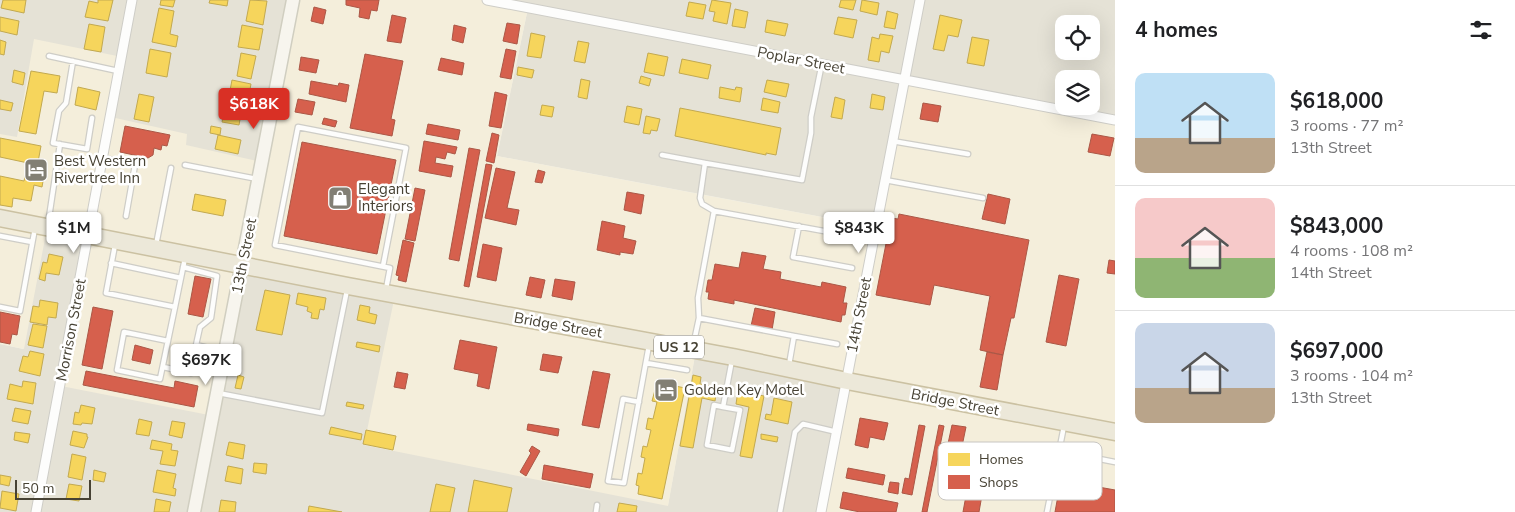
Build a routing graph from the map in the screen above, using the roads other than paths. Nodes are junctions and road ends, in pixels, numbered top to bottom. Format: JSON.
{"nodes":[{"id":1,"x":132,"y":0,"type":"edge"},
{"id":2,"x":293,"y":0,"type":"edge"},
{"id":3,"x":488,"y":0,"type":"edge"},
{"id":4,"x":920,"y":0,"type":"edge"},
{"id":5,"x":49,"y":56,"type":"dead end"},
{"id":6,"x":73,"y":61,"type":"junction"},
{"id":7,"x":822,"y":63,"type":"junction"},
{"id":8,"x":120,"y":71,"type":"junction"},
{"id":9,"x":905,"y":79,"type":"junction"},
{"id":10,"x":92,"y":118,"type":"dead end"},
{"id":11,"x":1115,"y":120,"type":"edge"},
{"id":12,"x":892,"y":141,"type":"junction"},
{"id":13,"x":60,"y":144,"type":"junction"},
{"id":14,"x":968,"y":154,"type":"dead end"},
{"id":15,"x":662,"y":155,"type":"dead end"},
{"id":16,"x":104,"y":158,"type":"junction"},
{"id":17,"x":705,"y":163,"type":"junction"},
{"id":18,"x":185,"y":165,"type":"dead end"},
{"id":19,"x":170,"y":168,"type":"dead end"},
{"id":20,"x":258,"y":180,"type":"junction"},
{"id":21,"x":885,"y":180,"type":"junction"},
{"id":22,"x":984,"y":198,"type":"dead end"},
{"id":23,"x":714,"y":211,"type":"junction"},
{"id":24,"x":126,"y":216,"type":"dead end"},
{"id":25,"x":0,"y":218,"type":"edge"},
{"id":26,"x":799,"y":226,"type":"junction"},
{"id":27,"x":41,"y":227,"type":"junction"},
{"id":28,"x":0,"y":236,"type":"edge"},
{"id":29,"x":89,"y":236,"type":"junction"},
{"id":30,"x":874,"y":240,"type":"junction"},
{"id":31,"x":115,"y":241,"type":"junction"},
{"id":32,"x":32,"y":242,"type":"junction"},
{"id":33,"x":156,"y":248,"type":"junction"},
{"id":34,"x":184,"y":261,"type":"junction"},
{"id":35,"x":111,"y":263,"type":"junction"},
{"id":36,"x":242,"y":265,"type":"junction"},
{"id":37,"x":383,"y":266,"type":"junction"},
{"id":38,"x":852,"y":268,"type":"dead end"},
{"id":39,"x":181,"y":278,"type":"junction"},
{"id":40,"x":348,"y":286,"type":"junction"},
{"id":41,"x":385,"y":293,"type":"junction"},
{"id":42,"x":0,"y":307,"type":"edge"},
{"id":43,"x":175,"y":307,"type":"junction"},
{"id":44,"x":699,"y":318,"type":"junction"},
{"id":45,"x":794,"y":336,"type":"junction"},
{"id":46,"x":168,"y":341,"type":"junction"},
{"id":47,"x":650,"y":342,"type":"junction"},
{"id":48,"x":837,"y":344,"type":"dead end"},
{"id":49,"x":196,"y":346,"type":"junction"},
{"id":50,"x":693,"y":349,"type":"junction"},
{"id":51,"x":226,"y":352,"type":"junction"},
{"id":52,"x":733,"y":357,"type":"junction"},
{"id":53,"x":646,"y":363,"type":"junction"},
{"id":54,"x":162,"y":367,"type":"junction"},
{"id":55,"x":788,"y":368,"type":"junction"},
{"id":56,"x":686,"y":370,"type":"dead end"},
{"id":57,"x":847,"y":381,"type":"junction"},
{"id":58,"x":218,"y":393,"type":"junction"},
{"id":59,"x":639,"y":402,"type":"junction"},
{"id":60,"x":723,"y":407,"type":"junction"},
{"id":61,"x":1065,"y":422,"type":"junction"},
{"id":62,"x":837,"y":432,"type":"junction"},
{"id":63,"x":1115,"y":432,"type":"edge"},
{"id":64,"x":1061,"y":442,"type":"edge"},
{"id":65,"x":1102,"y":459,"type":"edge"},
{"id":66,"x":1115,"y":462,"type":"edge"},
{"id":67,"x":597,"y":505,"type":"dead end"},
{"id":68,"x":36,"y":512,"type":"edge"},
{"id":69,"x":194,"y":512,"type":"edge"},
{"id":70,"x":596,"y":512,"type":"edge"},
{"id":71,"x":780,"y":512,"type":"edge"},
{"id":72,"x":821,"y":512,"type":"edge"}],
"edges":[{"from":1,"to":8,"type":"street","name":"Morrison Street"},
{"from":2,"to":20,"type":"main road","name":"13th Street"},
{"from":3,"to":7,"type":"street","name":"Poplar Street"},
{"from":4,"to":9,"type":"street","name":"14th Street"},
{"from":5,"to":6,"type":"lane"},
{"from":6,"to":8,"type":"lane"},
{"from":6,"to":13,"type":"lane"},
{"from":7,"to":9,"type":"street","name":"Poplar Street"},
{"from":7,"to":17,"type":"lane"},
{"from":8,"to":16,"type":"street","name":"Morrison Street"},
{"from":9,"to":11,"type":"street","name":"Poplar Street"},
{"from":9,"to":12,"type":"street","name":"14th Street"},
{"from":10,"to":13,"type":"lane"},
{"from":12,"to":14,"type":"lane"},
{"from":12,"to":21,"type":"street","name":"14th Street"},
{"from":13,"to":27,"type":"lane"},
{"from":15,"to":17,"type":"lane"},
{"from":16,"to":24,"type":"lane"},
{"from":16,"to":29,"type":"street","name":"Morrison Street"},
{"from":17,"to":23,"type":"lane"},
{"from":18,"to":20,"type":"lane"},
{"from":19,"to":33,"type":"lane"},
{"from":20,"to":36,"type":"main road","name":"13th Street"},
{"from":21,"to":22,"type":"lane"},
{"from":21,"to":30,"type":"street","name":"14th Street"},
{"from":23,"to":26,"type":"lane"},
{"from":23,"to":44,"type":"lane"},
{"from":25,"to":27,"type":"highway","name":"Bridge Street","number":"US 12"},
{"from":26,"to":30,"type":"lane"},
{"from":26,"to":38,"type":"lane"},
{"from":27,"to":29,"type":"highway","name":"Bridge Street","number":"US 12"},
{"from":27,"to":32,"type":"lane"},
{"from":28,"to":32,"type":"lane"},
{"from":29,"to":31,"type":"highway","name":"Bridge Street","number":"US 12"},
{"from":29,"to":68,"type":"street","name":"Morrison Street"},
{"from":30,"to":57,"type":"street","name":"14th Street"},
{"from":31,"to":33,"type":"highway","name":"Bridge Street","number":"US 12"},
{"from":31,"to":35,"type":"lane"},
{"from":32,"to":42,"type":"lane"},
{"from":33,"to":34,"type":"highway","name":"Bridge Street","number":"US 12"},
{"from":34,"to":36,"type":"highway","name":"Bridge Street","number":"US 12"},
{"from":34,"to":39,"type":"lane"},
{"from":34,"to":49,"type":"lane"},
{"from":35,"to":39,"type":"lane"},
{"from":35,"to":43,"type":"lane"},
{"from":36,"to":40,"type":"highway","name":"Bridge Street","number":"US 12"},
{"from":36,"to":51,"type":"main road","name":"13th Street"},
{"from":37,"to":37,"type":"lane"},
{"from":37,"to":41,"type":"lane"},
{"from":39,"to":43,"type":"lane"},
{"from":40,"to":41,"type":"highway","name":"Bridge Street","number":"US 12"},
{"from":40,"to":58,"type":"lane"},
{"from":41,"to":47,"type":"highway","name":"Bridge Street","number":"US 12"},
{"from":43,"to":46,"type":"lane"},
{"from":44,"to":45,"type":"lane"},
{"from":44,"to":50,"type":"lane"},
{"from":45,"to":48,"type":"lane"},
{"from":45,"to":55,"type":"lane"},
{"from":46,"to":54,"type":"lane"},
{"from":46,"to":54,"type":"lane"},
{"from":47,"to":50,"type":"highway","name":"Bridge Street","number":"US 12"},
{"from":47,"to":53,"type":"lane"},
{"from":49,"to":51,"type":"lane"},
{"from":49,"to":54,"type":"lane"},
{"from":50,"to":52,"type":"highway","name":"Bridge Street","number":"US 12"},
{"from":51,"to":58,"type":"main road","name":"13th Street"},
{"from":52,"to":55,"type":"highway","name":"Bridge Street","number":"US 12"},
{"from":52,"to":60,"type":"lane"},
{"from":53,"to":56,"type":"lane"},
{"from":53,"to":59,"type":"lane"},
{"from":55,"to":57,"type":"highway","name":"Bridge Street","number":"US 12"},
{"from":57,"to":61,"type":"highway","name":"Bridge Street","number":"US 12"},
{"from":57,"to":62,"type":"street","name":"14th Street"},
{"from":58,"to":69,"type":"main road","name":"13th Street"},
{"from":59,"to":59,"type":"lane"},
{"from":60,"to":60,"type":"lane"},
{"from":61,"to":63,"type":"highway","name":"Bridge Street","number":"US 12"},
{"from":61,"to":64,"type":"lane"},
{"from":62,"to":71,"type":"lane"},
{"from":62,"to":72,"type":"street","name":"14th Street"},
{"from":65,"to":66,"type":"lane"},
{"from":67,"to":70,"type":"lane"}]}
